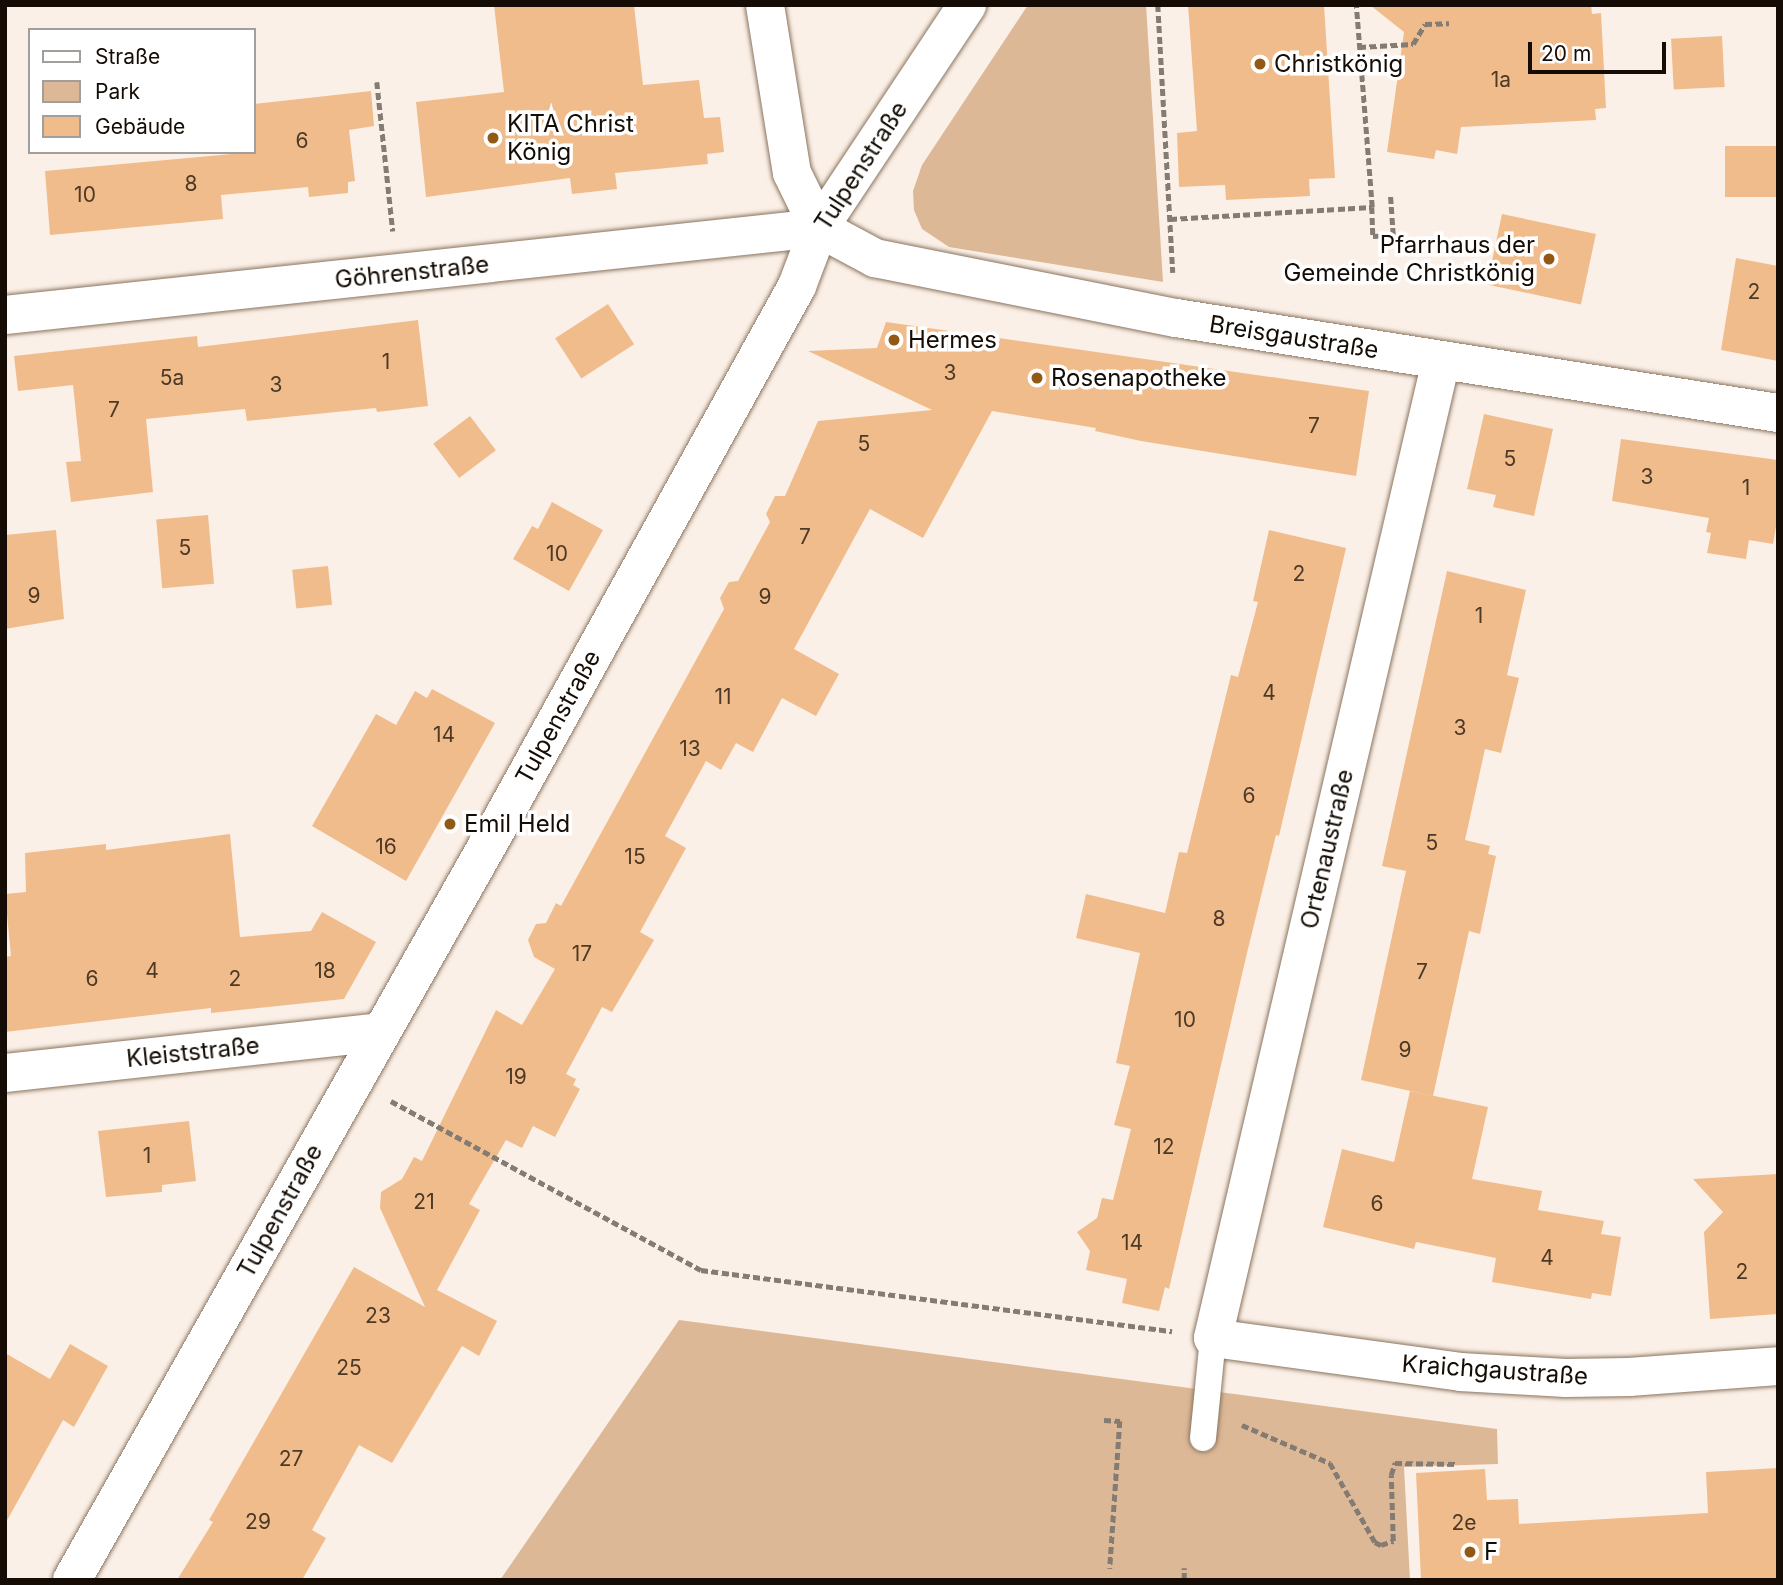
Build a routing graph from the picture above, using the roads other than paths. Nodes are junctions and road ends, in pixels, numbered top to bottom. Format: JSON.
{"nodes":[{"id":1,"x":765,"y":5,"type":"edge"},
{"id":2,"x":967,"y":5,"type":"edge"},
{"id":3,"x":819,"y":228,"type":"junction"},
{"id":4,"x":5,"y":315,"type":"edge"},
{"id":5,"x":1441,"y":360,"type":"junction"},
{"id":6,"x":1778,"y":413,"type":"edge"},
{"id":7,"x":380,"y":1032,"type":"junction"},
{"id":8,"x":5,"y":1073,"type":"edge"},
{"id":9,"x":1213,"y":1338,"type":"junction"},
{"id":10,"x":1778,"y":1366,"type":"edge"},
{"id":11,"x":1203,"y":1438,"type":"dead end"},
{"id":12,"x":72,"y":1580,"type":"edge"}],
"edges":[{"from":1,"to":3,"type":"street"},
{"from":2,"to":3,"type":"street","name":"Tulpenstraße"},
{"from":3,"to":4,"type":"street","name":"Göhrenstraße"},
{"from":3,"to":5,"type":"street","name":"Breisgaustraße"},
{"from":3,"to":7,"type":"street","name":"Tulpenstraße"},
{"from":5,"to":6,"type":"street","name":"Breisgaustraße"},
{"from":5,"to":9,"type":"street","name":"Ortenaustraße"},
{"from":7,"to":8,"type":"street","name":"Kleiststraße"},
{"from":7,"to":12,"type":"street","name":"Tulpenstraße"},
{"from":9,"to":10,"type":"street","name":"Kraichgaustraße"},
{"from":9,"to":11,"type":"lane"}]}
